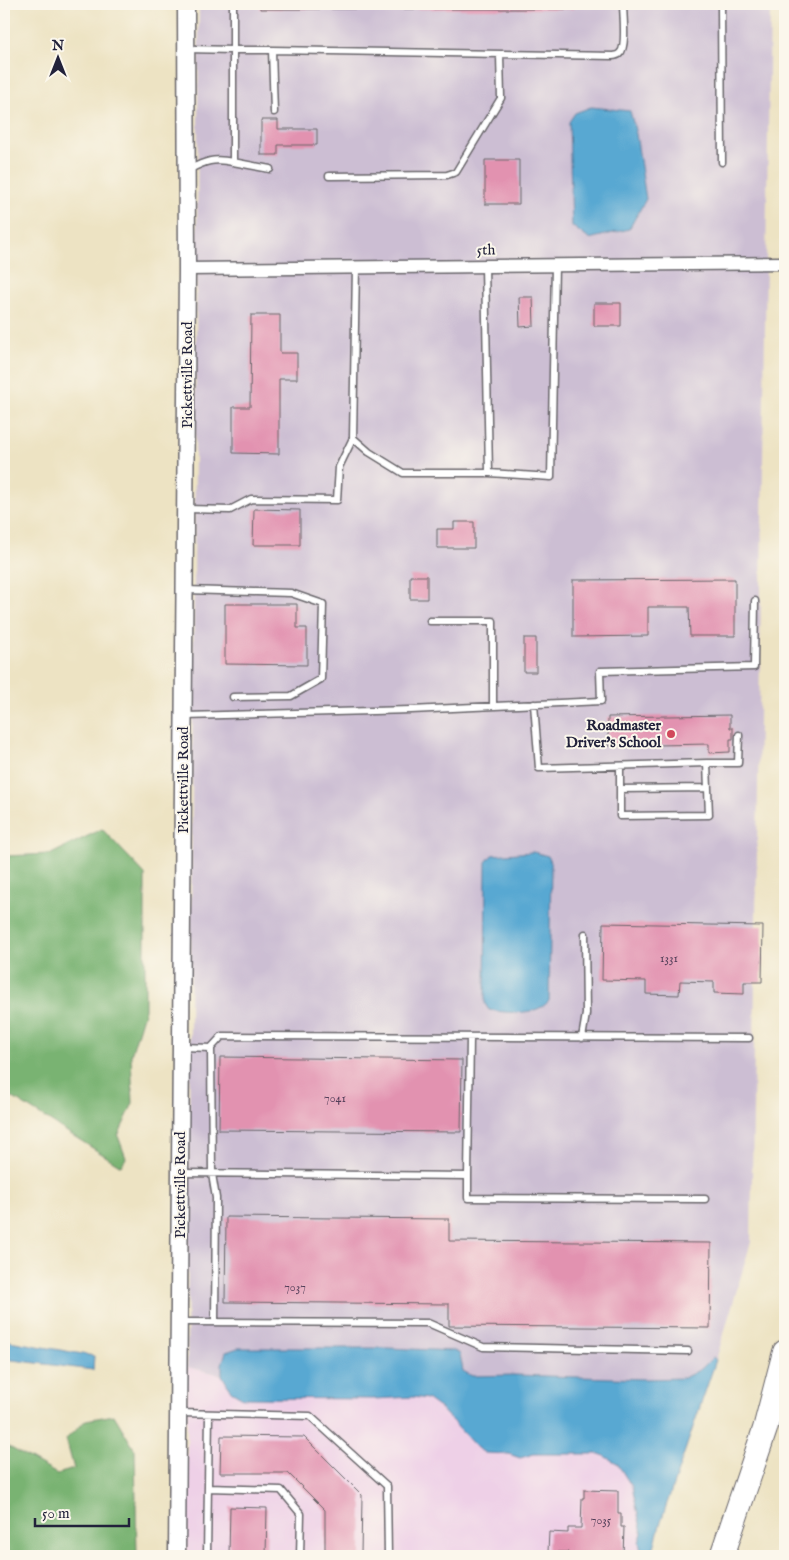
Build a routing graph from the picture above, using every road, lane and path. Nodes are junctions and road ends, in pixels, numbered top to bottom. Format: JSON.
{"nodes":[{"id":1,"x":186,"y":4,"type":"edge"},
{"id":2,"x":233,"y":4,"type":"edge"},
{"id":3,"x":623,"y":4,"type":"edge"},
{"id":4,"x":721,"y":4,"type":"edge"},
{"id":5,"x":186,"y":49,"type":"junction"},
{"id":6,"x":233,"y":50,"type":"junction"},
{"id":7,"x":272,"y":50,"type":"junction"},
{"id":8,"x":500,"y":54,"type":"junction"},
{"id":9,"x":274,"y":112,"type":"dead end"},
{"id":10,"x":233,"y":162,"type":"junction"},
{"id":11,"x":722,"y":162,"type":"dead end"},
{"id":12,"x":270,"y":169,"type":"dead end"},
{"id":13,"x":187,"y":171,"type":"junction"},
{"id":14,"x":329,"y":176,"type":"dead end"},
{"id":15,"x":785,"y":263,"type":"edge"},
{"id":16,"x":485,"y":266,"type":"junction"},
{"id":17,"x":555,"y":266,"type":"junction"},
{"id":18,"x":356,"y":267,"type":"junction"},
{"id":19,"x":187,"y":269,"type":"junction"},
{"id":20,"x":352,"y":438,"type":"junction"},
{"id":21,"x":489,"y":473,"type":"junction"},
{"id":22,"x":186,"y":509,"type":"junction"},
{"id":23,"x":185,"y":590,"type":"junction"},
{"id":24,"x":755,"y":601,"type":"dead end"},
{"id":25,"x":430,"y":621,"type":"dead end"},
{"id":26,"x":233,"y":696,"type":"dead end"},
{"id":27,"x":534,"y":704,"type":"junction"},
{"id":28,"x":493,"y":706,"type":"junction"},
{"id":29,"x":184,"y":716,"type":"junction"},
{"id":30,"x":740,"y":736,"type":"dead end"},
{"id":31,"x":707,"y":763,"type":"junction"},
{"id":32,"x":620,"y":766,"type":"junction"},
{"id":33,"x":708,"y":788,"type":"junction"},
{"id":34,"x":620,"y":789,"type":"junction"},
{"id":35,"x":585,"y":934,"type":"dead end"},
{"id":36,"x":470,"y":1038,"type":"junction"},
{"id":37,"x":582,"y":1038,"type":"junction"},
{"id":38,"x":749,"y":1038,"type":"dead end"},
{"id":39,"x":181,"y":1047,"type":"junction"},
{"id":40,"x":211,"y":1048,"type":"junction"},
{"id":41,"x":180,"y":1173,"type":"junction"},
{"id":42,"x":212,"y":1174,"type":"junction"},
{"id":43,"x":468,"y":1176,"type":"junction"},
{"id":44,"x":705,"y":1199,"type":"dead end"},
{"id":45,"x":179,"y":1322,"type":"junction"},
{"id":46,"x":215,"y":1322,"type":"junction"},
{"id":47,"x":688,"y":1351,"type":"dead end"},
{"id":48,"x":785,"y":1352,"type":"edge"},
{"id":49,"x":178,"y":1413,"type":"junction"},
{"id":50,"x":209,"y":1414,"type":"junction"},
{"id":51,"x":208,"y":1488,"type":"junction"},
{"id":52,"x":177,"y":1556,"type":"edge"},
{"id":53,"x":207,"y":1556,"type":"edge"},
{"id":54,"x":300,"y":1556,"type":"edge"},
{"id":55,"x":388,"y":1556,"type":"edge"},
{"id":56,"x":722,"y":1556,"type":"edge"}],
"edges":[{"from":1,"to":5,"type":"street","name":"Pickettville Road"},
{"from":2,"to":6,"type":"lane"},
{"from":3,"to":8,"type":"lane"},
{"from":4,"to":11,"type":"lane"},
{"from":5,"to":6,"type":"lane"},
{"from":5,"to":13,"type":"street","name":"Pickettville Road"},
{"from":6,"to":7,"type":"lane"},
{"from":6,"to":10,"type":"lane"},
{"from":7,"to":8,"type":"lane"},
{"from":7,"to":9,"type":"lane"},
{"from":8,"to":14,"type":"lane"},
{"from":10,"to":12,"type":"lane"},
{"from":10,"to":13,"type":"lane"},
{"from":13,"to":19,"type":"street","name":"Pickettville Road"},
{"from":15,"to":17,"type":"street","name":"5th"},
{"from":16,"to":17,"type":"street","name":"5th"},
{"from":16,"to":18,"type":"street","name":"5th"},
{"from":16,"to":21,"type":"lane"},
{"from":17,"to":21,"type":"lane"},
{"from":18,"to":19,"type":"street","name":"5th"},
{"from":18,"to":20,"type":"lane"},
{"from":19,"to":22,"type":"street","name":"Pickettville Road"},
{"from":20,"to":21,"type":"lane"},
{"from":20,"to":22,"type":"lane"},
{"from":22,"to":23,"type":"street","name":"Pickettville Road"},
{"from":23,"to":26,"type":"lane"},
{"from":23,"to":29,"type":"street","name":"Pickettville Road"},
{"from":24,"to":27,"type":"lane"},
{"from":25,"to":28,"type":"lane"},
{"from":27,"to":28,"type":"lane"},
{"from":27,"to":32,"type":"lane"},
{"from":28,"to":29,"type":"lane"},
{"from":29,"to":39,"type":"street","name":"Pickettville Road"},
{"from":30,"to":31,"type":"lane"},
{"from":31,"to":32,"type":"lane"},
{"from":31,"to":33,"type":"lane"},
{"from":32,"to":34,"type":"lane"},
{"from":33,"to":34,"type":"lane"},
{"from":33,"to":34,"type":"lane"},
{"from":35,"to":37,"type":"lane"},
{"from":36,"to":37,"type":"lane"},
{"from":36,"to":40,"type":"lane"},
{"from":36,"to":43,"type":"lane"},
{"from":37,"to":38,"type":"lane"},
{"from":39,"to":40,"type":"lane"},
{"from":39,"to":41,"type":"street","name":"Pickettville Road"},
{"from":40,"to":42,"type":"lane"},
{"from":41,"to":42,"type":"lane"},
{"from":41,"to":45,"type":"street","name":"Pickettville Road"},
{"from":42,"to":43,"type":"lane"},
{"from":42,"to":46,"type":"lane"},
{"from":43,"to":44,"type":"lane"},
{"from":45,"to":46,"type":"lane"},
{"from":45,"to":49,"type":"street","name":"Pickettville Road"},
{"from":46,"to":47,"type":"lane"},
{"from":48,"to":56,"type":"highway"},
{"from":49,"to":50,"type":"lane"},
{"from":49,"to":52,"type":"street","name":"Pickettville Road"},
{"from":50,"to":51,"type":"lane"},
{"from":50,"to":55,"type":"lane"},
{"from":51,"to":53,"type":"lane"},
{"from":51,"to":54,"type":"lane"}]}
